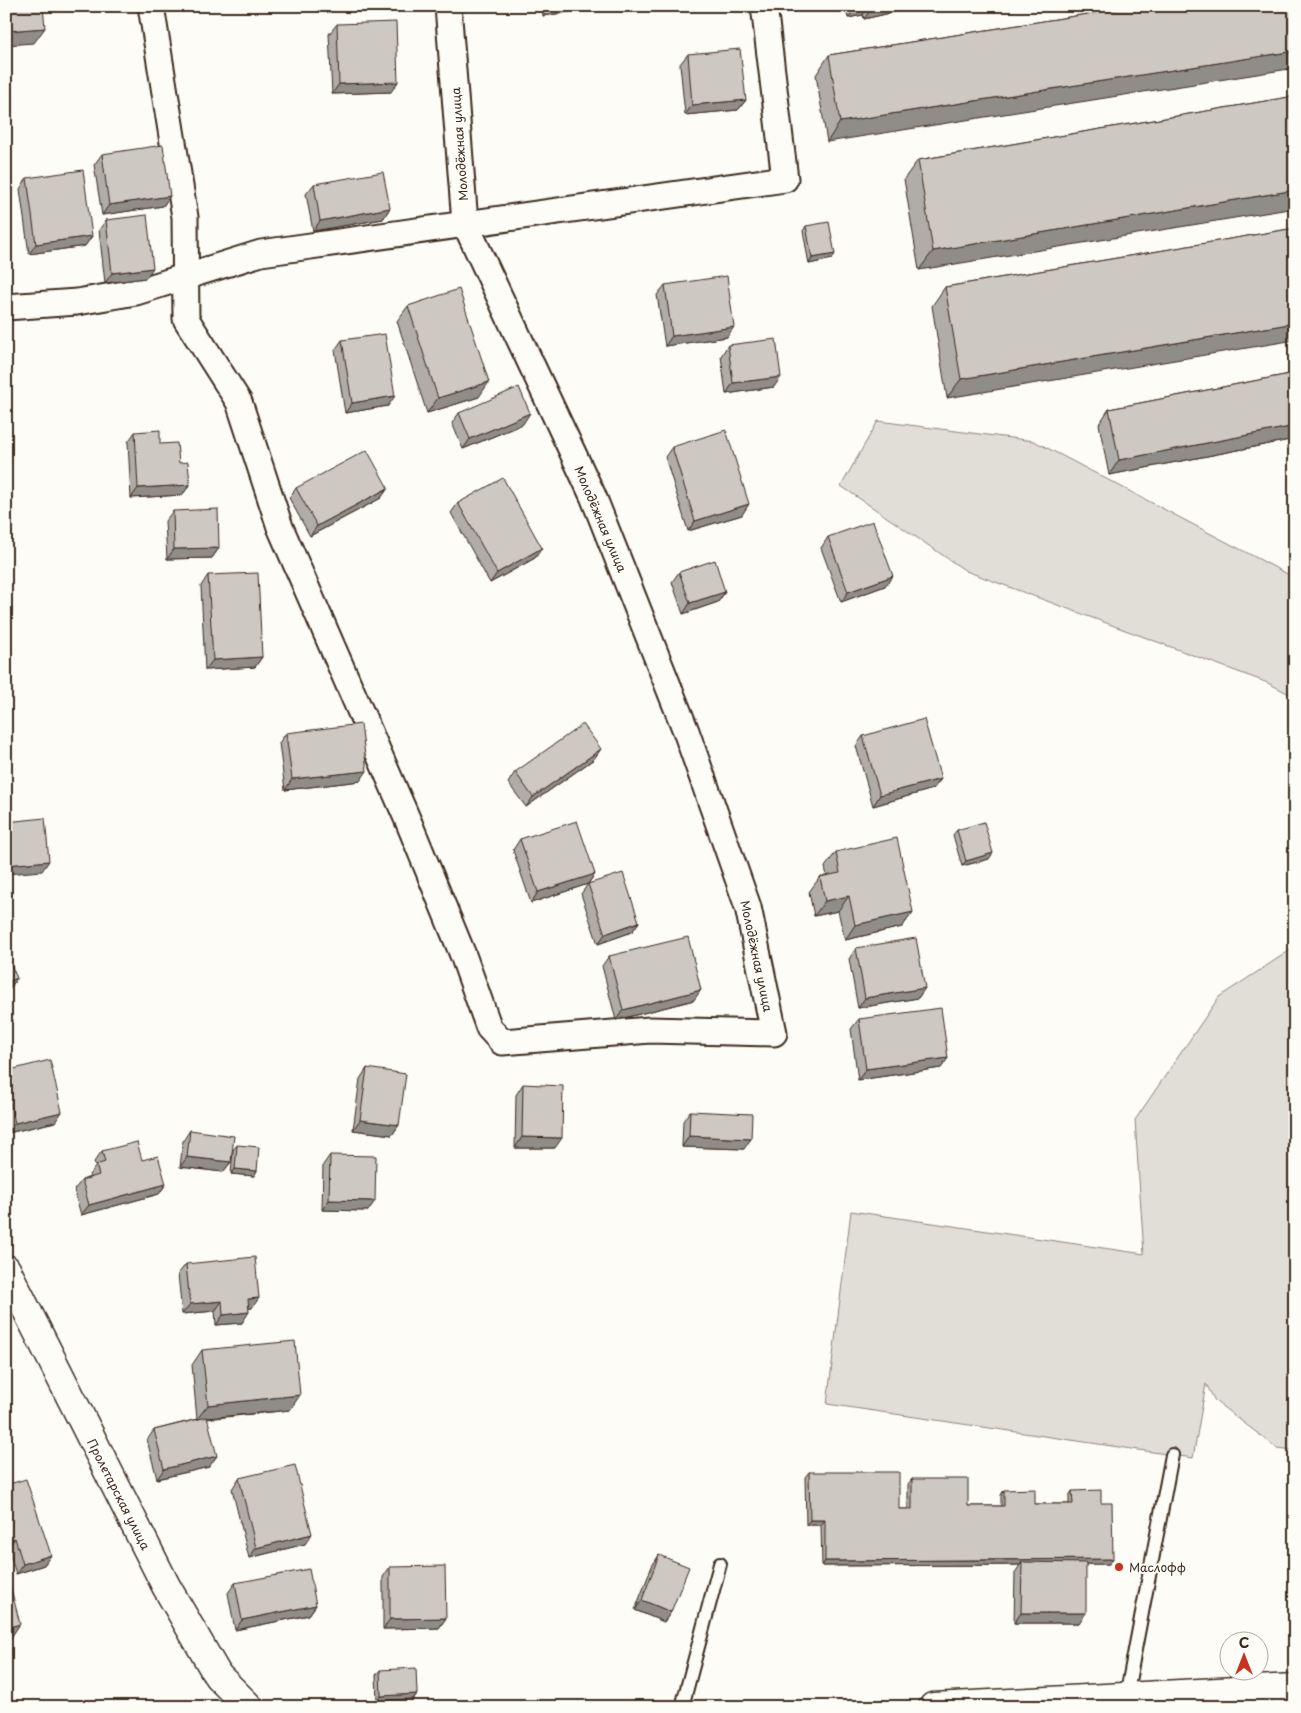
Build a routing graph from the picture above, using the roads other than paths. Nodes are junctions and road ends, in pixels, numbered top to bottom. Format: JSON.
{"nodes":[{"id":1,"x":151,"y":6,"type":"edge"},
{"id":2,"x":448,"y":6,"type":"edge"},
{"id":3,"x":764,"y":6,"type":"edge"},
{"id":4,"x":465,"y":223,"type":"junction"},
{"id":5,"x":186,"y":278,"type":"junction"},
{"id":6,"x":6,"y":307,"type":"edge"},
{"id":7,"x":6,"y":1269,"type":"edge"},
{"id":8,"x":1172,"y":1455,"type":"dead end"},
{"id":9,"x":720,"y":1564,"type":"dead end"},
{"id":10,"x":1295,"y":1688,"type":"edge"},
{"id":11,"x":1126,"y":1697,"type":"junction"},
{"id":12,"x":249,"y":1707,"type":"edge"},
{"id":13,"x":682,"y":1707,"type":"edge"},
{"id":14,"x":933,"y":1707,"type":"edge"}],
"edges":[{"from":1,"to":5,"type":"street"},
{"from":2,"to":4,"type":"street","name":"Молодёжная улица"},
{"from":3,"to":4,"type":"street"},
{"from":4,"to":5,"type":"street"},
{"from":4,"to":5,"type":"street","name":"Молодёжная улица"},
{"from":5,"to":6,"type":"street"},
{"from":7,"to":12,"type":"main road","name":"Пролетарская улица"},
{"from":8,"to":11,"type":"lane"},
{"from":9,"to":13,"type":"lane"},
{"from":10,"to":11,"type":"main road"},
{"from":11,"to":14,"type":"main road"}]}
